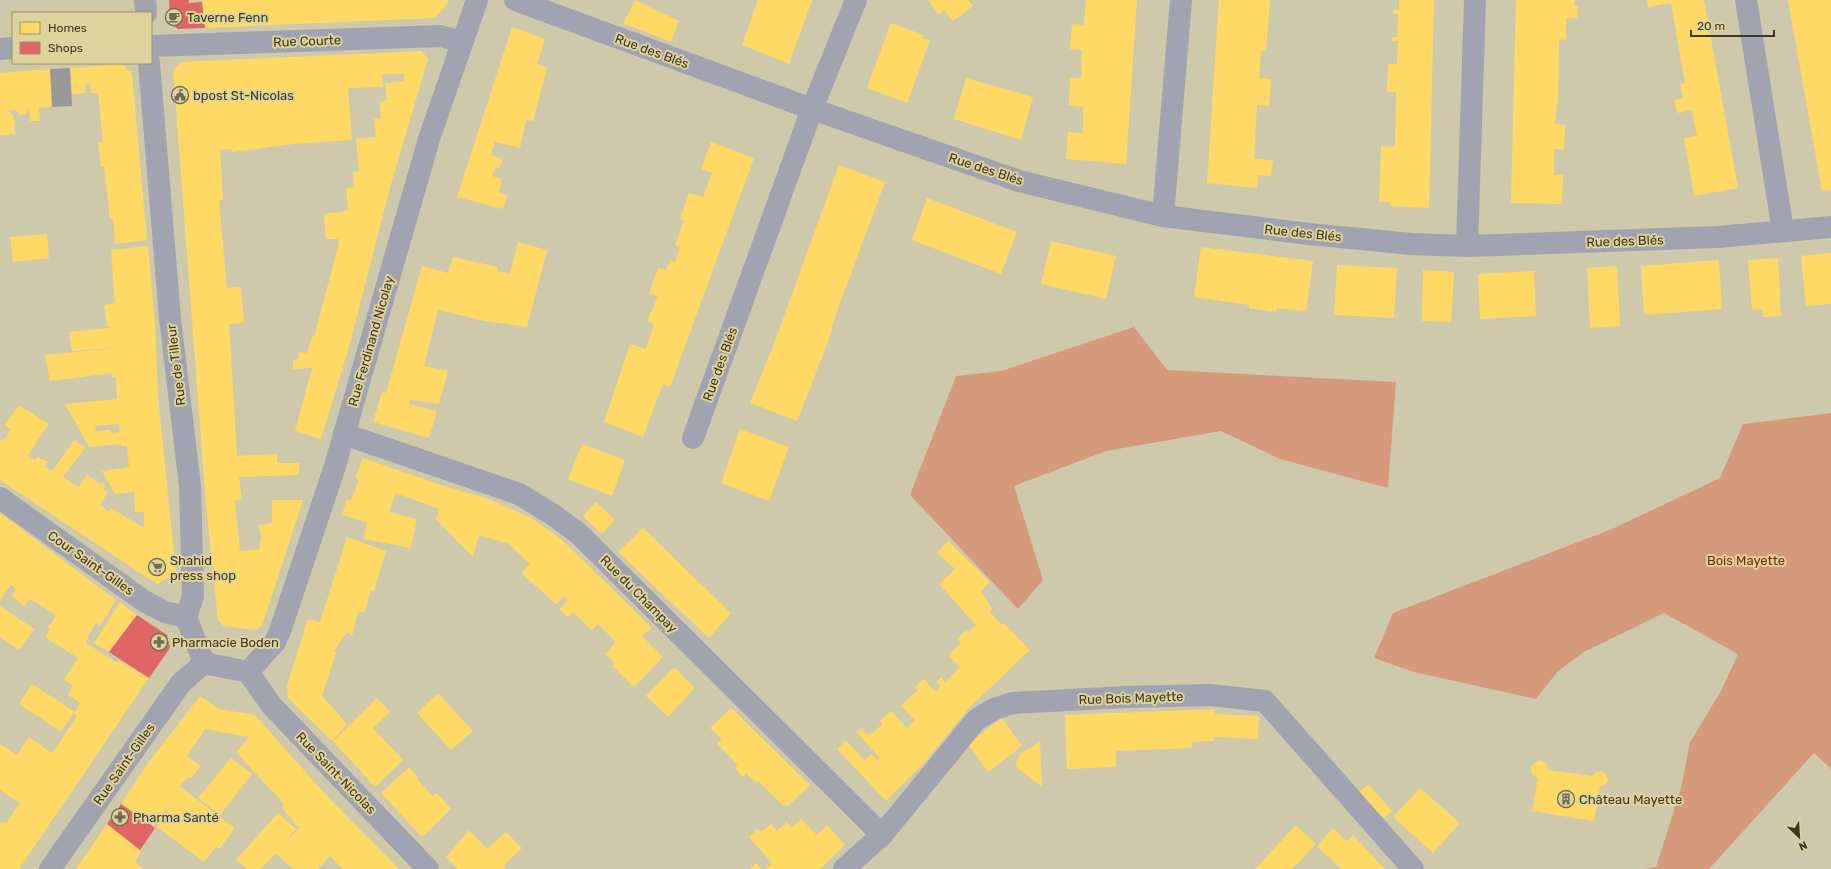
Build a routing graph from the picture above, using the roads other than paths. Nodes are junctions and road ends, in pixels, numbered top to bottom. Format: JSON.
{"nodes":[{"id":1,"x":145,"y":0,"type":"edge"},
{"id":2,"x":477,"y":0,"type":"edge"},
{"id":3,"x":515,"y":0,"type":"edge"},
{"id":4,"x":856,"y":0,"type":"edge"},
{"id":5,"x":1181,"y":0,"type":"edge"},
{"id":6,"x":1475,"y":0,"type":"edge"},
{"id":7,"x":1746,"y":0,"type":"edge"},
{"id":8,"x":146,"y":12,"type":"edge"},
{"id":9,"x":462,"y":42,"type":"junction"},
{"id":10,"x":152,"y":46,"type":"edge"},
{"id":11,"x":12,"y":48,"type":"edge"},
{"id":12,"x":0,"y":49,"type":"edge"},
{"id":13,"x":148,"y":64,"type":"edge"},
{"id":14,"x":812,"y":109,"type":"junction"},
{"id":15,"x":1163,"y":216,"type":"junction"},
{"id":16,"x":1831,"y":227,"type":"edge"},
{"id":17,"x":1783,"y":232,"type":"junction"},
{"id":18,"x":1467,"y":246,"type":"junction"},
{"id":19,"x":344,"y":434,"type":"junction"},
{"id":20,"x":693,"y":438,"type":"dead end"},
{"id":21,"x":0,"y":498,"type":"edge"},
{"id":22,"x":186,"y":617,"type":"junction"},
{"id":23,"x":204,"y":663,"type":"junction"},
{"id":24,"x":248,"y":672,"type":"junction"},
{"id":25,"x":882,"y":835,"type":"junction"},
{"id":26,"x":50,"y":869,"type":"edge"},
{"id":27,"x":428,"y":869,"type":"edge"},
{"id":28,"x":844,"y":869,"type":"edge"},
{"id":29,"x":1413,"y":869,"type":"edge"}],
"edges":[{"from":1,"to":8,"type":"street"},
{"from":2,"to":9,"type":"street","name":"Rue Ferdinand Nicolay"},
{"from":3,"to":14,"type":"street","name":"Rue des Blés"},
{"from":4,"to":14,"type":"street","name":"Rue des Blés"},
{"from":5,"to":15,"type":"street"},
{"from":6,"to":18,"type":"street"},
{"from":7,"to":17,"type":"street"},
{"from":9,"to":10,"type":"street","name":"Rue Courte"},
{"from":9,"to":19,"type":"street","name":"Rue Ferdinand Nicolay"},
{"from":11,"to":12,"type":"street"},
{"from":13,"to":22,"type":"street","name":"Rue de Tilleur"},
{"from":14,"to":15,"type":"street","name":"Rue des Blés"},
{"from":14,"to":20,"type":"street","name":"Rue des Blés"},
{"from":15,"to":18,"type":"street","name":"Rue des Blés"},
{"from":16,"to":17,"type":"street","name":"Rue des Blés"},
{"from":17,"to":18,"type":"street","name":"Rue des Blés"},
{"from":19,"to":24,"type":"street","name":"Rue Ferdinand Nicolay"},
{"from":19,"to":25,"type":"street","name":"Rue du Champay"},
{"from":21,"to":22,"type":"street","name":"Cour Saint-Gilles"},
{"from":22,"to":23,"type":"street"},
{"from":23,"to":24,"type":"street"},
{"from":23,"to":26,"type":"street","name":"Rue Saint-Gilles"},
{"from":24,"to":27,"type":"street","name":"Rue Saint-Nicolas"},
{"from":25,"to":28,"type":"street","name":"Rue Bois Mayette"},
{"from":25,"to":29,"type":"street","name":"Rue Bois Mayette"}]}
